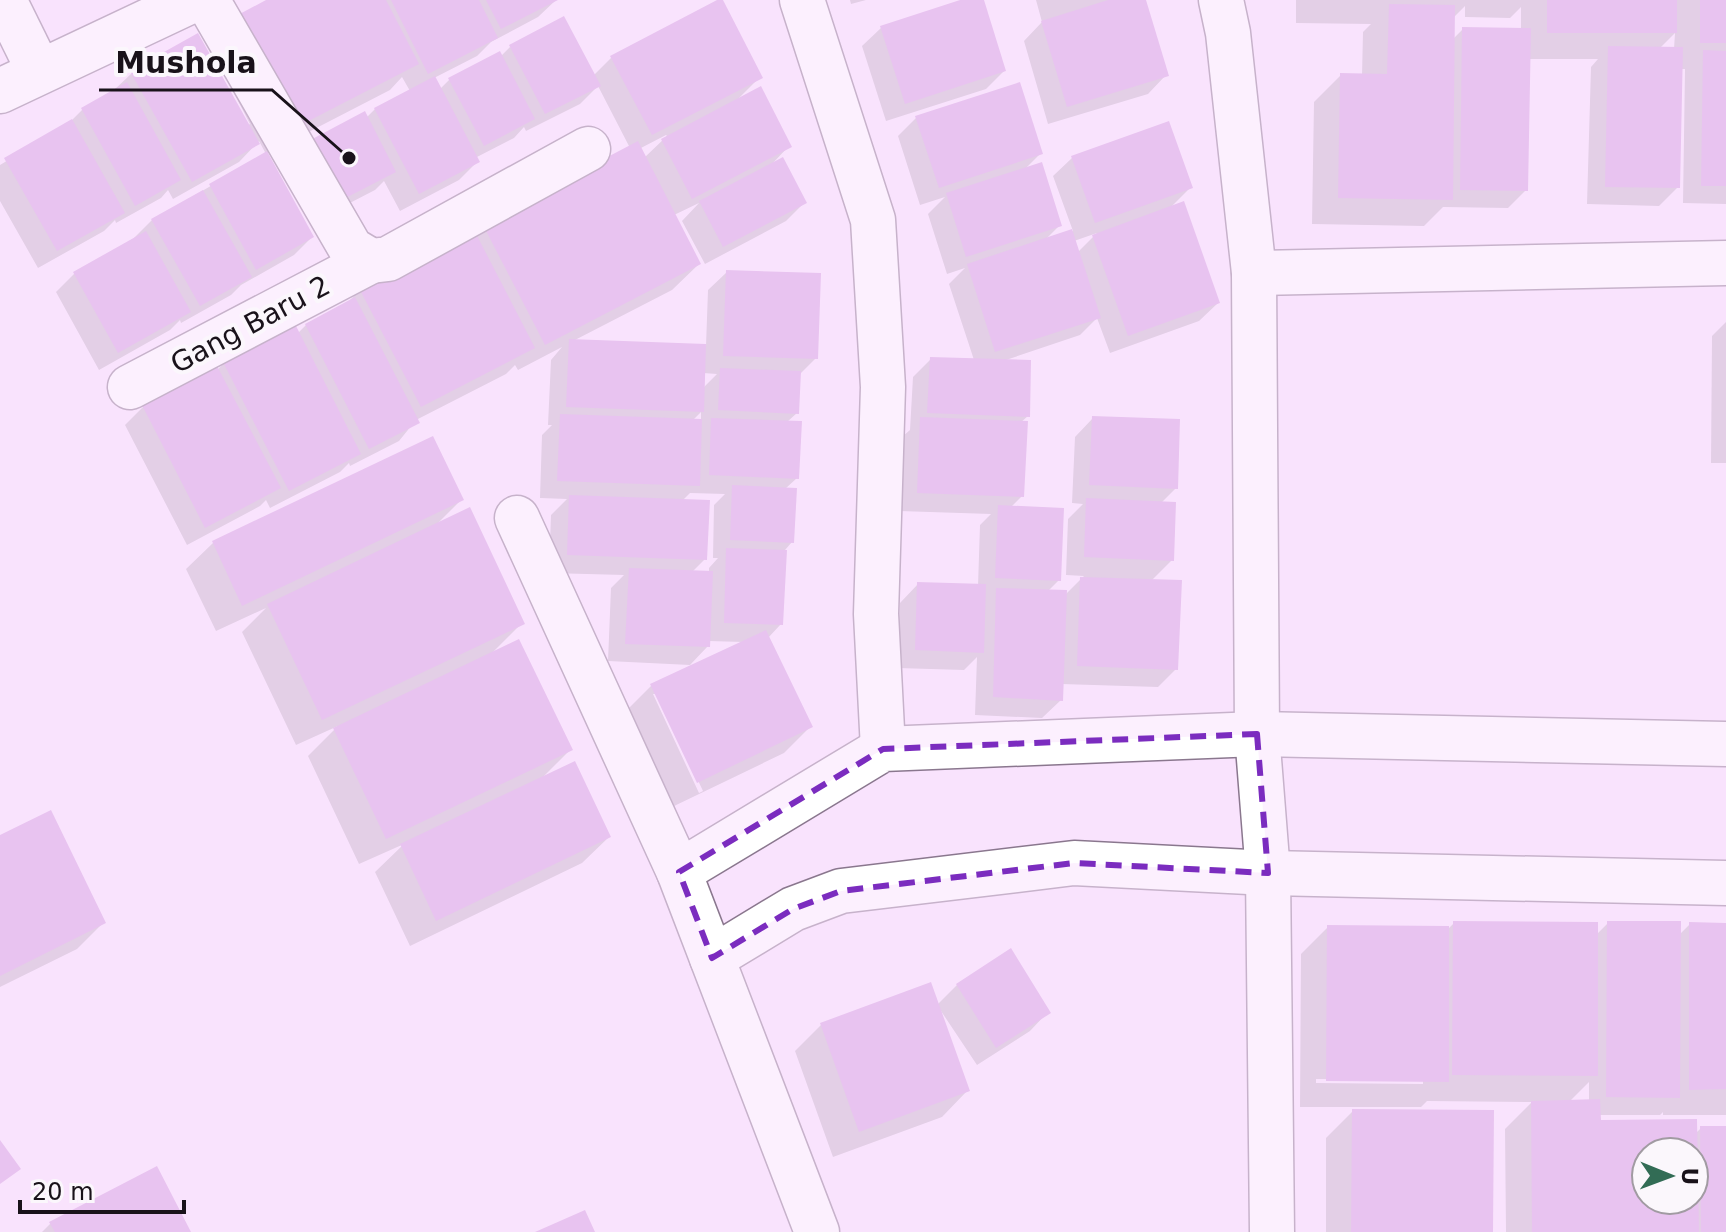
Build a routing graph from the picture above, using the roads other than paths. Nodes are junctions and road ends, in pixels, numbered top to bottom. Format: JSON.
{"nodes":[{"id":1,"x":4,"y":0,"type":"edge"},
{"id":2,"x":193,"y":0,"type":"edge"},
{"id":3,"x":207,"y":0,"type":"edge"},
{"id":4,"x":802,"y":0,"type":"edge"},
{"id":5,"x":1221,"y":0,"type":"edge"},
{"id":6,"x":39,"y":71,"type":"junction"},
{"id":7,"x":0,"y":91,"type":"edge"},
{"id":8,"x":588,"y":149,"type":"dead end"},
{"id":9,"x":371,"y":261,"type":"junction"},
{"id":10,"x":1726,"y":263,"type":"edge"},
{"id":11,"x":1254,"y":273,"type":"junction"},
{"id":12,"x":130,"y":387,"type":"dead end"},
{"id":13,"x":517,"y":518,"type":"dead end"},
{"id":14,"x":1257,"y":734,"type":"junction"},
{"id":15,"x":1726,"y":744,"type":"edge"},
{"id":16,"x":883,"y":749,"type":"junction"},
{"id":17,"x":679,"y":872,"type":"junction"},
{"id":18,"x":1268,"y":873,"type":"junction"},
{"id":19,"x":1726,"y":883,"type":"edge"},
{"id":20,"x":712,"y":958,"type":"junction"},
{"id":21,"x":817,"y":1232,"type":"edge"},
{"id":22,"x":1272,"y":1232,"type":"edge"}],
"edges":[{"from":1,"to":6,"type":"street"},
{"from":2,"to":6,"type":"street"},
{"from":3,"to":9,"type":"street"},
{"from":4,"to":16,"type":"street"},
{"from":5,"to":11,"type":"street"},
{"from":6,"to":7,"type":"street"},
{"from":8,"to":9,"type":"street","name":"Gang Baru 2"},
{"from":9,"to":12,"type":"street","name":"Gang Baru 2"},
{"from":10,"to":11,"type":"street"},
{"from":11,"to":14,"type":"street"},
{"from":13,"to":17,"type":"street"},
{"from":14,"to":15,"type":"street"},
{"from":14,"to":16,"type":"street"},
{"from":14,"to":18,"type":"street"},
{"from":16,"to":17,"type":"street"},
{"from":17,"to":20,"type":"street"},
{"from":18,"to":19,"type":"street"},
{"from":18,"to":20,"type":"street"},
{"from":18,"to":22,"type":"street"},
{"from":20,"to":21,"type":"street"}]}
